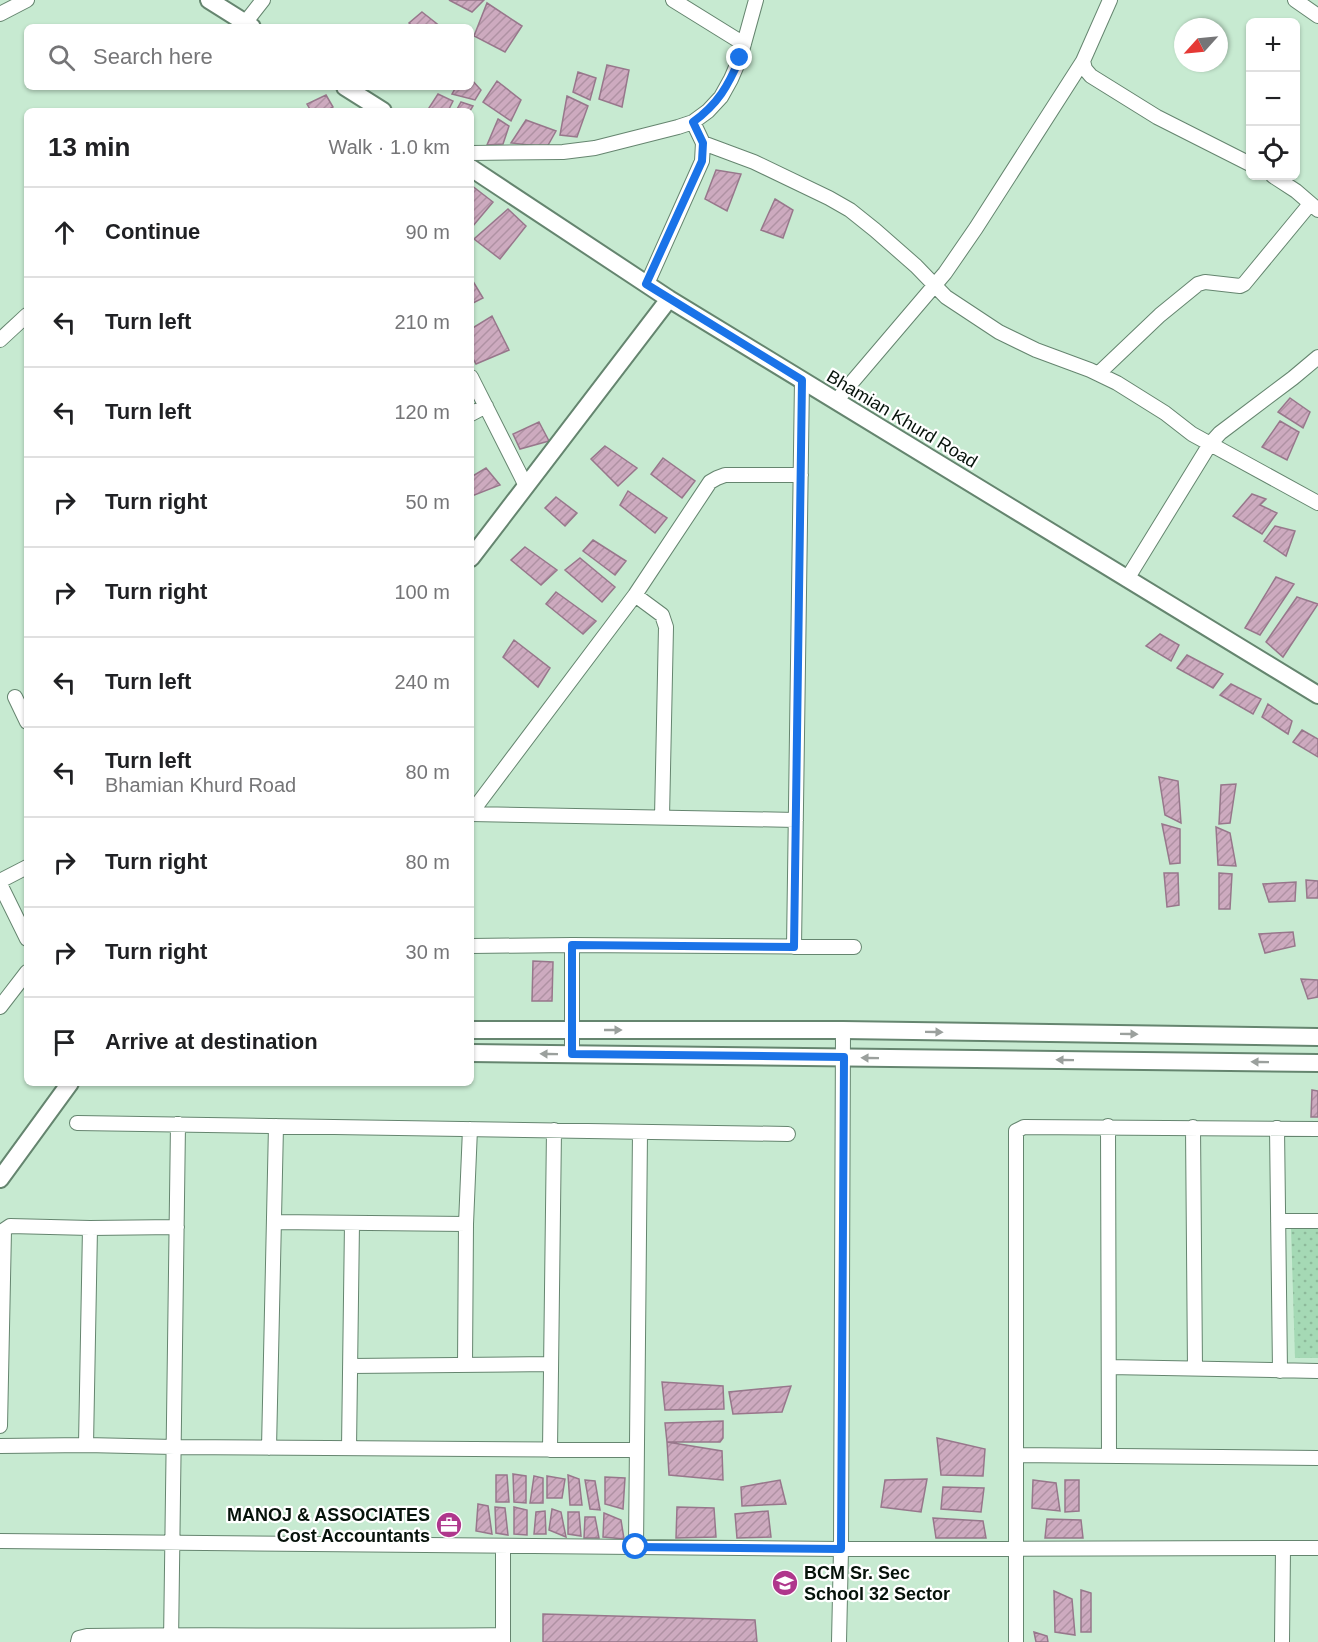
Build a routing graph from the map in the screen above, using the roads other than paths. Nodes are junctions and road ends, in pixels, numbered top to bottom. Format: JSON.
{"nodes":[{"id":1,"x":27,"y":0,"type":"edge"},
{"id":2,"x":209,"y":0,"type":"edge"},
{"id":3,"x":263,"y":0,"type":"edge"},
{"id":4,"x":673,"y":0,"type":"edge"},
{"id":5,"x":756,"y":0,"type":"edge"},
{"id":6,"x":1110,"y":0,"type":"edge"},
{"id":7,"x":1295,"y":0,"type":"edge"},
{"id":8,"x":0,"y":14,"type":"edge"},
{"id":9,"x":1318,"y":16,"type":"edge"},
{"id":10,"x":246,"y":24,"type":"edge"},
{"id":11,"x":249,"y":24,"type":"edge"},
{"id":12,"x":744,"y":44,"type":"junction"},
{"id":13,"x":1083,"y":61,"type":"junction"},
{"id":14,"x":350,"y":90,"type":"edge"},
{"id":15,"x":378,"y":108,"type":"edge"},
{"id":16,"x":693,"y":122,"type":"junction"},
{"id":17,"x":703,"y":143,"type":"junction"},
{"id":18,"x":474,"y":153,"type":"edge"},
{"id":19,"x":1246,"y":162,"type":"edge"},
{"id":20,"x":474,"y":170,"type":"edge"},
{"id":21,"x":1279,"y":180,"type":"edge"},
{"id":22,"x":1314,"y":207,"type":"edge"},
{"id":23,"x":646,"y":284,"type":"junction"},
{"id":24,"x":934,"y":286,"type":"junction"},
{"id":25,"x":669,"y":299,"type":"junction"},
{"id":26,"x":24,"y":318,"type":"edge"},
{"id":27,"x":0,"y":340,"type":"edge"},
{"id":28,"x":1318,"y":357,"type":"edge"},
{"id":29,"x":1098,"y":374,"type":"junction"},
{"id":30,"x":802,"y":380,"type":"junction"},
{"id":31,"x":474,"y":383,"type":"edge"},
{"id":32,"x":836,"y":401,"type":"junction"},
{"id":33,"x":486,"y":406,"type":"junction"},
{"id":34,"x":474,"y":412,"type":"edge"},
{"id":35,"x":1210,"y":444,"type":"junction"},
{"id":36,"x":801,"y":475,"type":"junction"},
{"id":37,"x":526,"y":486,"type":"junction"},
{"id":38,"x":1318,"y":503,"type":"edge"},
{"id":39,"x":474,"y":554,"type":"edge"},
{"id":40,"x":1127,"y":579,"type":"junction"},
{"id":41,"x":635,"y":595,"type":"junction"},
{"id":42,"x":1318,"y":695,"type":"edge"},
{"id":43,"x":15,"y":698,"type":"dead end"},
{"id":44,"x":24,"y":716,"type":"edge"},
{"id":45,"x":474,"y":809,"type":"edge"},
{"id":46,"x":474,"y":813,"type":"edge"},
{"id":47,"x":662,"y":817,"type":"junction"},
{"id":48,"x":796,"y":820,"type":"junction"},
{"id":49,"x":24,"y":869,"type":"edge"},
{"id":50,"x":0,"y":883,"type":"edge"},
{"id":51,"x":24,"y":933,"type":"edge"},
{"id":52,"x":572,"y":945,"type":"junction"},
{"id":53,"x":474,"y":946,"type":"edge"},
{"id":54,"x":794,"y":947,"type":"junction"},
{"id":55,"x":854,"y":947,"type":"dead end"},
{"id":56,"x":24,"y":976,"type":"edge"},
{"id":57,"x":0,"y":1007,"type":"edge"},
{"id":58,"x":474,"y":1030,"type":"edge"},
{"id":59,"x":573,"y":1030,"type":"junction"},
{"id":60,"x":843,"y":1030,"type":"junction"},
{"id":61,"x":1318,"y":1037,"type":"edge"},
{"id":62,"x":474,"y":1053,"type":"edge"},
{"id":63,"x":572,"y":1054,"type":"junction"},
{"id":64,"x":844,"y":1057,"type":"junction"},
{"id":65,"x":1318,"y":1063,"type":"edge"},
{"id":66,"x":68,"y":1086,"type":"edge"},
{"id":67,"x":77,"y":1123,"type":"dead end"},
{"id":68,"x":178,"y":1124,"type":"junction"},
{"id":69,"x":276,"y":1126,"type":"junction"},
{"id":70,"x":1108,"y":1126,"type":"junction"},
{"id":71,"x":1193,"y":1127,"type":"junction"},
{"id":72,"x":1277,"y":1128,"type":"junction"},
{"id":73,"x":470,"y":1129,"type":"junction"},
{"id":74,"x":1318,"y":1129,"type":"edge"},
{"id":75,"x":554,"y":1130,"type":"junction"},
{"id":76,"x":640,"y":1132,"type":"junction"},
{"id":77,"x":789,"y":1134,"type":"dead end"},
{"id":78,"x":0,"y":1179,"type":"edge"},
{"id":79,"x":1278,"y":1221,"type":"junction"},
{"id":80,"x":1318,"y":1221,"type":"edge"},
{"id":81,"x":274,"y":1222,"type":"junction"},
{"id":82,"x":352,"y":1223,"type":"junction"},
{"id":83,"x":466,"y":1224,"type":"junction"},
{"id":84,"x":177,"y":1227,"type":"junction"},
{"id":85,"x":90,"y":1228,"type":"junction"},
{"id":86,"x":465,"y":1365,"type":"junction"},
{"id":87,"x":551,"y":1365,"type":"junction"},
{"id":88,"x":350,"y":1366,"type":"junction"},
{"id":89,"x":1109,"y":1367,"type":"junction"},
{"id":90,"x":1195,"y":1369,"type":"junction"},
{"id":91,"x":1280,"y":1371,"type":"junction"},
{"id":92,"x":1318,"y":1371,"type":"edge"},
{"id":93,"x":0,"y":1426,"type":"edge"},
{"id":94,"x":86,"y":1445,"type":"junction"},
{"id":95,"x":0,"y":1446,"type":"edge"},
{"id":96,"x":174,"y":1447,"type":"junction"},
{"id":97,"x":269,"y":1448,"type":"junction"},
{"id":98,"x":349,"y":1448,"type":"junction"},
{"id":99,"x":550,"y":1450,"type":"junction"},
{"id":100,"x":637,"y":1450,"type":"junction"},
{"id":101,"x":1016,"y":1455,"type":"junction"},
{"id":102,"x":1109,"y":1456,"type":"junction"},
{"id":103,"x":1318,"y":1458,"type":"edge"},
{"id":104,"x":0,"y":1541,"type":"edge"},
{"id":105,"x":172,"y":1542,"type":"junction"},
{"id":106,"x":503,"y":1546,"type":"junction"},
{"id":107,"x":636,"y":1547,"type":"junction"},
{"id":108,"x":1283,"y":1548,"type":"junction"},
{"id":109,"x":1318,"y":1548,"type":"edge"},
{"id":110,"x":841,"y":1549,"type":"junction"},
{"id":111,"x":1016,"y":1549,"type":"junction"},
{"id":112,"x":172,"y":1638,"type":"edge"},
{"id":113,"x":416,"y":1639,"type":"edge"},
{"id":114,"x":503,"y":1639,"type":"edge"},
{"id":115,"x":78,"y":1642,"type":"edge"},
{"id":116,"x":838,"y":1642,"type":"edge"},
{"id":117,"x":1016,"y":1642,"type":"edge"},
{"id":118,"x":1282,"y":1642,"type":"edge"}],
"edges":[{"from":1,"to":8,"type":"street"},
{"from":2,"to":10,"type":"street"},
{"from":3,"to":11,"type":"street"},
{"from":4,"to":12,"type":"street"},
{"from":5,"to":12,"type":"street"},
{"from":6,"to":13,"type":"street"},
{"from":7,"to":9,"type":"street"},
{"from":12,"to":16,"type":"street"},
{"from":13,"to":19,"type":"street"},
{"from":13,"to":24,"type":"street"},
{"from":14,"to":15,"type":"street"},
{"from":16,"to":17,"type":"street"},
{"from":16,"to":18,"type":"street"},
{"from":17,"to":23,"type":"street"},
{"from":17,"to":24,"type":"street"},
{"from":20,"to":23,"type":"street","name":"Bhamian Khurd Road"},
{"from":21,"to":22,"type":"street"},
{"from":22,"to":29,"type":"street"},
{"from":23,"to":25,"type":"street","name":"Bhamian Khurd Road"},
{"from":24,"to":29,"type":"street"},
{"from":24,"to":32,"type":"street"},
{"from":25,"to":30,"type":"street","name":"Bhamian Khurd Road"},
{"from":25,"to":37,"type":"street"},
{"from":26,"to":27,"type":"street"},
{"from":28,"to":35,"type":"street"},
{"from":29,"to":35,"type":"street"},
{"from":30,"to":32,"type":"street","name":"Bhamian Khurd Road"},
{"from":30,"to":36,"type":"street"},
{"from":31,"to":33,"type":"street"},
{"from":32,"to":40,"type":"street","name":"Bhamian Khurd Road"},
{"from":33,"to":34,"type":"street"},
{"from":33,"to":37,"type":"street"},
{"from":35,"to":38,"type":"street"},
{"from":35,"to":40,"type":"street"},
{"from":36,"to":41,"type":"street"},
{"from":36,"to":48,"type":"street"},
{"from":37,"to":39,"type":"street"},
{"from":40,"to":42,"type":"street","name":"Bhamian Khurd Road"},
{"from":41,"to":45,"type":"street"},
{"from":41,"to":47,"type":"street"},
{"from":43,"to":44,"type":"street"},
{"from":46,"to":47,"type":"street"},
{"from":47,"to":48,"type":"street"},
{"from":48,"to":54,"type":"street"},
{"from":49,"to":50,"type":"street"},
{"from":50,"to":51,"type":"street"},
{"from":52,"to":53,"type":"street"},
{"from":52,"to":54,"type":"street"},
{"from":52,"to":59,"type":"street"},
{"from":54,"to":55,"type":"street"},
{"from":56,"to":57,"type":"street"},
{"from":58,"to":59,"type":"street"},
{"from":59,"to":60,"type":"street","one_way":true},
{"from":59,"to":63,"type":"street"},
{"from":60,"to":61,"type":"street","one_way":true},
{"from":60,"to":64,"type":"street"},
{"from":63,"to":62,"type":"street","one_way":true},
{"from":63,"to":64,"type":"street"},
{"from":65,"to":64,"type":"street","one_way":true},
{"from":64,"to":110,"type":"street"},
{"from":66,"to":78,"type":"street"},
{"from":67,"to":68,"type":"street"},
{"from":68,"to":69,"type":"street"},
{"from":68,"to":84,"type":"street"},
{"from":69,"to":73,"type":"street"},
{"from":69,"to":81,"type":"street"},
{"from":70,"to":71,"type":"street"},
{"from":70,"to":89,"type":"street"},
{"from":70,"to":101,"type":"street"},
{"from":71,"to":72,"type":"street"},
{"from":71,"to":90,"type":"street"},
{"from":72,"to":74,"type":"street"},
{"from":72,"to":79,"type":"street"},
{"from":73,"to":75,"type":"street"},
{"from":73,"to":83,"type":"street"},
{"from":75,"to":76,"type":"street"},
{"from":75,"to":87,"type":"street"},
{"from":76,"to":77,"type":"street"},
{"from":76,"to":100,"type":"street"},
{"from":79,"to":80,"type":"street"},
{"from":79,"to":91,"type":"street"},
{"from":81,"to":82,"type":"street"},
{"from":81,"to":97,"type":"street"},
{"from":82,"to":83,"type":"street"},
{"from":82,"to":88,"type":"street"},
{"from":83,"to":86,"type":"street"},
{"from":84,"to":85,"type":"street"},
{"from":84,"to":96,"type":"street"},
{"from":85,"to":93,"type":"street"},
{"from":85,"to":94,"type":"street"},
{"from":86,"to":87,"type":"street"},
{"from":86,"to":88,"type":"street"},
{"from":87,"to":99,"type":"street"},
{"from":88,"to":98,"type":"street"},
{"from":89,"to":90,"type":"street"},
{"from":89,"to":102,"type":"street"},
{"from":90,"to":91,"type":"street"},
{"from":91,"to":92,"type":"street"},
{"from":94,"to":95,"type":"street"},
{"from":94,"to":96,"type":"street"},
{"from":96,"to":97,"type":"street"},
{"from":96,"to":105,"type":"street"},
{"from":97,"to":98,"type":"street"},
{"from":98,"to":99,"type":"street"},
{"from":99,"to":100,"type":"street"},
{"from":100,"to":107,"type":"street"},
{"from":101,"to":102,"type":"street"},
{"from":101,"to":111,"type":"street"},
{"from":102,"to":103,"type":"street"},
{"from":104,"to":105,"type":"street"},
{"from":105,"to":106,"type":"street"},
{"from":105,"to":112,"type":"street"},
{"from":106,"to":107,"type":"street"},
{"from":106,"to":114,"type":"street"},
{"from":107,"to":110,"type":"street"},
{"from":108,"to":109,"type":"street"},
{"from":108,"to":111,"type":"street"},
{"from":108,"to":118,"type":"street"},
{"from":110,"to":111,"type":"street"},
{"from":110,"to":116,"type":"street"},
{"from":111,"to":117,"type":"street"},
{"from":112,"to":113,"type":"street"},
{"from":112,"to":115,"type":"street"},
{"from":113,"to":114,"type":"street"}]}
